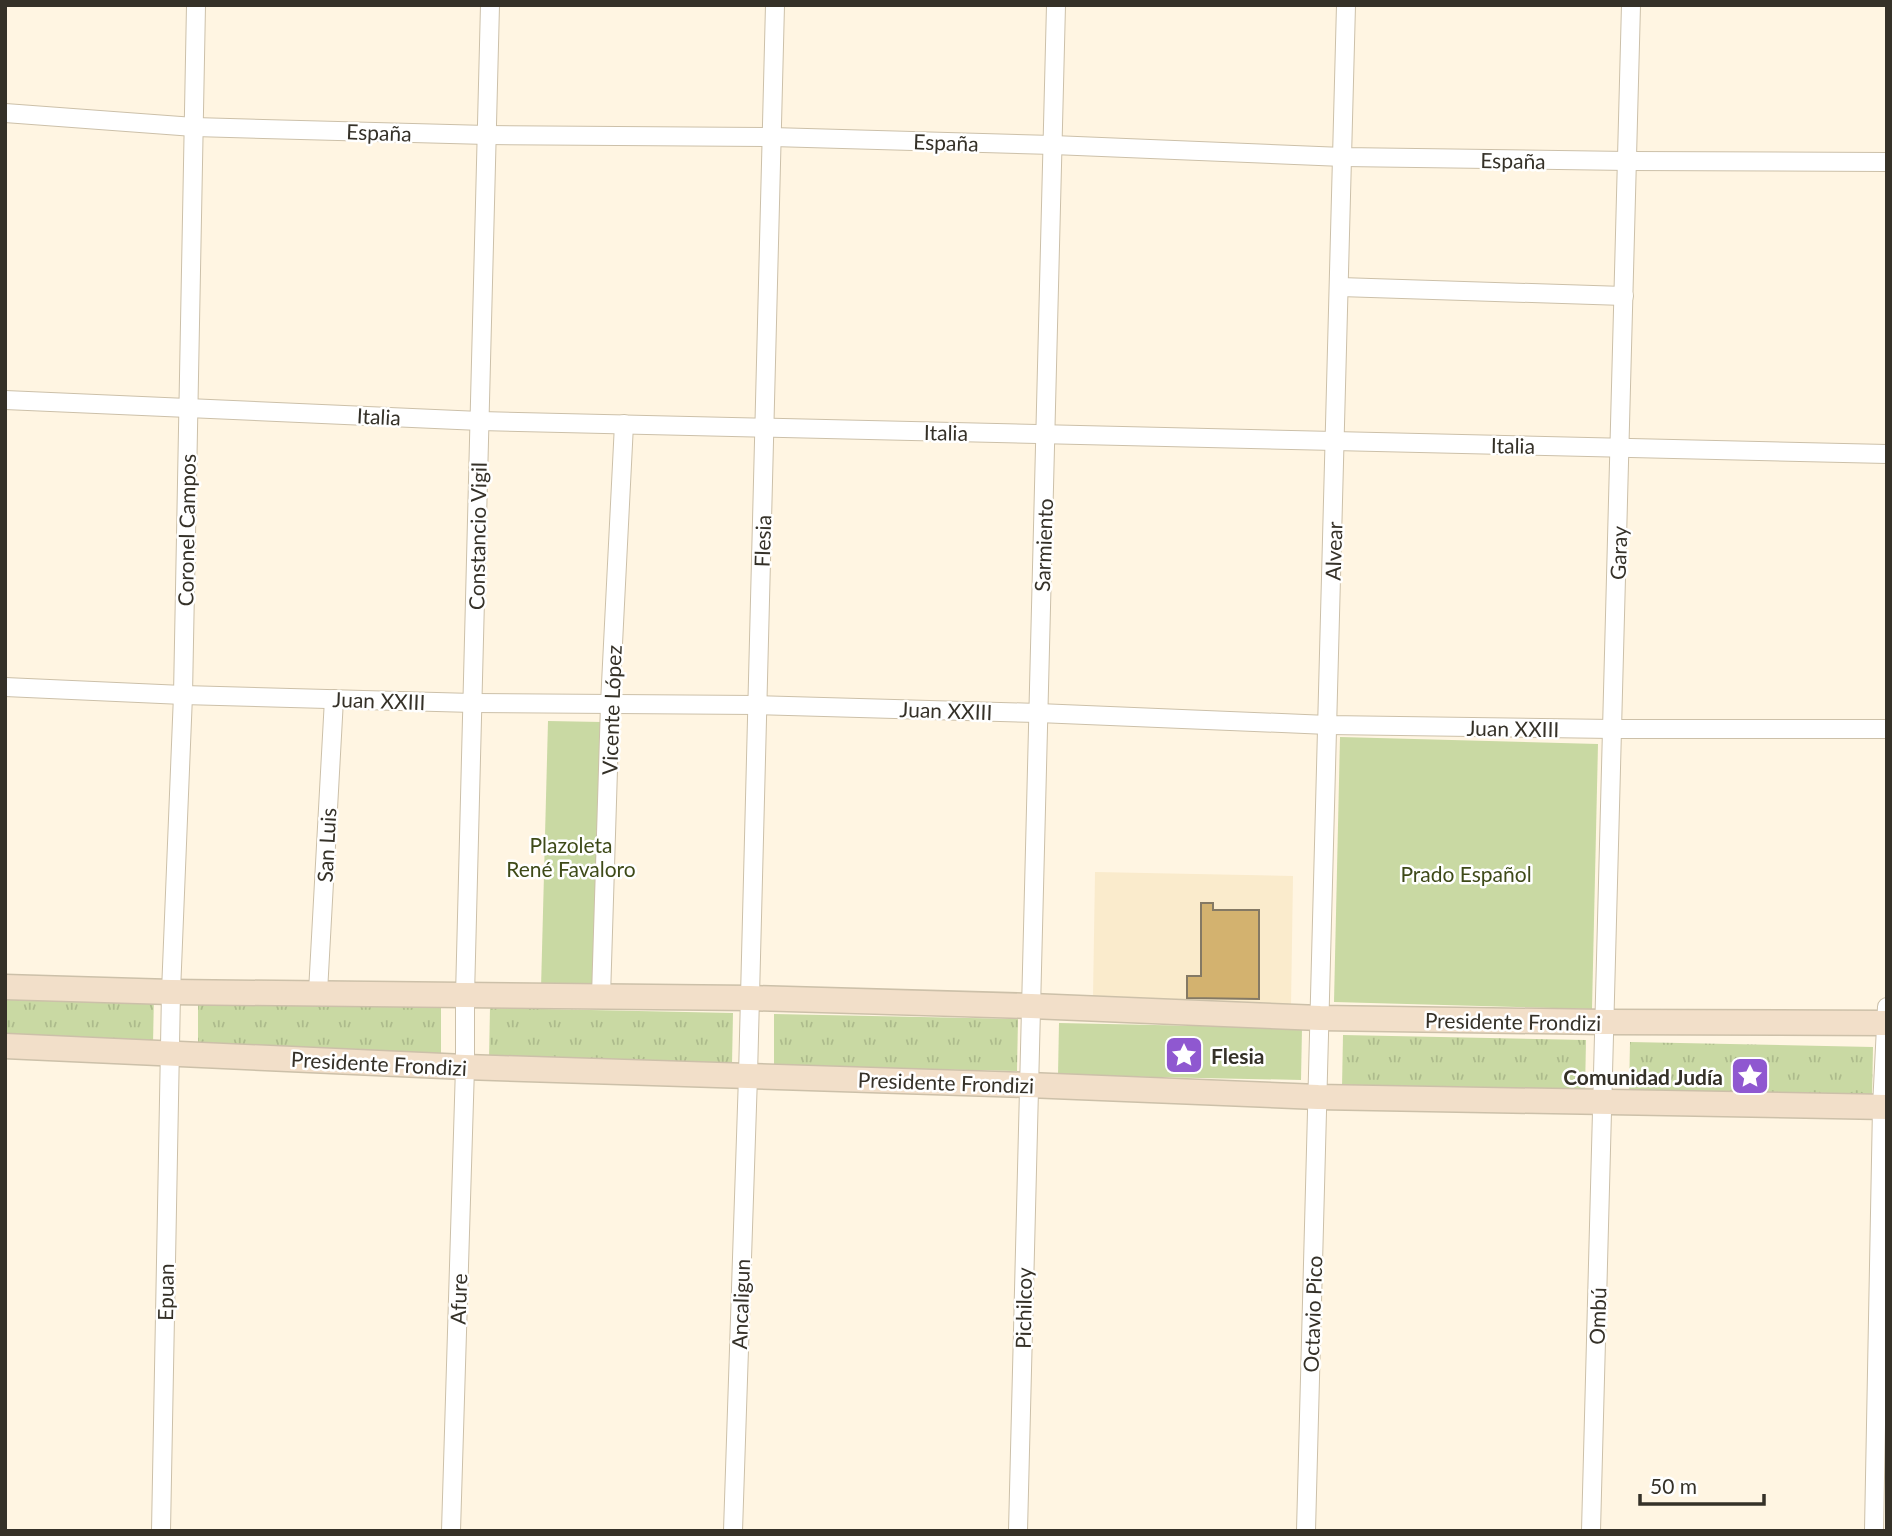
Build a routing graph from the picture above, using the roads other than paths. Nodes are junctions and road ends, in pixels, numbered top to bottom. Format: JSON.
{"nodes":[{"id":1,"x":196,"y":5,"type":"edge"},
{"id":2,"x":490,"y":5,"type":"edge"},
{"id":3,"x":775,"y":5,"type":"edge"},
{"id":4,"x":1056,"y":5,"type":"edge"},
{"id":5,"x":1346,"y":5,"type":"edge"},
{"id":6,"x":1631,"y":5,"type":"edge"},
{"id":7,"x":5,"y":113,"type":"edge"},
{"id":8,"x":194,"y":127,"type":"junction"},
{"id":9,"x":487,"y":135,"type":"junction"},
{"id":10,"x":772,"y":137,"type":"junction"},
{"id":11,"x":1053,"y":145,"type":"junction"},
{"id":12,"x":1343,"y":157,"type":"junction"},
{"id":13,"x":1628,"y":161,"type":"junction"},
{"id":14,"x":1887,"y":162,"type":"edge"},
{"id":15,"x":1340,"y":287,"type":"junction"},
{"id":16,"x":1624,"y":296,"type":"junction"},
{"id":17,"x":5,"y":400,"type":"edge"},
{"id":18,"x":188,"y":407,"type":"junction"},
{"id":19,"x":480,"y":421,"type":"junction"},
{"id":20,"x":625,"y":424,"type":"junction"},
{"id":21,"x":765,"y":428,"type":"junction"},
{"id":22,"x":1046,"y":434,"type":"junction"},
{"id":23,"x":1336,"y":441,"type":"junction"},
{"id":24,"x":1620,"y":447,"type":"junction"},
{"id":25,"x":1887,"y":454,"type":"edge"},
{"id":26,"x":5,"y":687,"type":"edge"},
{"id":27,"x":183,"y":695,"type":"junction"},
{"id":28,"x":334,"y":699,"type":"junction"},
{"id":29,"x":473,"y":703,"type":"junction"},
{"id":30,"x":610,"y":704,"type":"junction"},
{"id":31,"x":757,"y":705,"type":"junction"},
{"id":32,"x":1038,"y":713,"type":"junction"},
{"id":33,"x":1328,"y":725,"type":"junction"},
{"id":34,"x":1613,"y":729,"type":"junction"},
{"id":35,"x":1887,"y":730,"type":"edge"},
{"id":36,"x":5,"y":987,"type":"edge"},
{"id":37,"x":170,"y":992,"type":"junction"},
{"id":38,"x":318,"y":992,"type":"junction"},
{"id":39,"x":465,"y":996,"type":"junction"},
{"id":40,"x":601,"y":997,"type":"junction"},
{"id":41,"x":750,"y":998,"type":"junction"},
{"id":42,"x":1031,"y":1006,"type":"junction"},
{"id":43,"x":1887,"y":1007,"type":"edge"},
{"id":44,"x":1321,"y":1018,"type":"junction"},
{"id":45,"x":1605,"y":1022,"type":"junction"},
{"id":46,"x":1886,"y":1023,"type":"edge"},
{"id":47,"x":5,"y":1046,"type":"edge"},
{"id":48,"x":170,"y":1054,"type":"junction"},
{"id":49,"x":465,"y":1067,"type":"junction"},
{"id":50,"x":748,"y":1076,"type":"junction"},
{"id":51,"x":1028,"y":1084,"type":"junction"},
{"id":52,"x":1318,"y":1097,"type":"junction"},
{"id":53,"x":1603,"y":1101,"type":"junction"},
{"id":54,"x":1884,"y":1107,"type":"edge"},
{"id":55,"x":1882,"y":1390,"type":"edge"},
{"id":56,"x":161,"y":1531,"type":"edge"},
{"id":57,"x":451,"y":1531,"type":"edge"},
{"id":58,"x":733,"y":1531,"type":"edge"},
{"id":59,"x":1018,"y":1531,"type":"edge"},
{"id":60,"x":1306,"y":1531,"type":"edge"},
{"id":61,"x":1591,"y":1531,"type":"edge"},
{"id":62,"x":1874,"y":1531,"type":"edge"}],
"edges":[{"from":1,"to":8,"type":"street","name":"Coronel Campos"},
{"from":2,"to":9,"type":"street","name":"Constancio Vigil"},
{"from":3,"to":10,"type":"street","name":"Flesia"},
{"from":4,"to":11,"type":"street","name":"Sarmiento"},
{"from":5,"to":12,"type":"street","name":"Alvear"},
{"from":6,"to":13,"type":"street","name":"Garay"},
{"from":7,"to":8,"type":"street","name":"España"},
{"from":8,"to":9,"type":"street","name":"España"},
{"from":8,"to":18,"type":"street","name":"Coronel Campos"},
{"from":9,"to":10,"type":"street","name":"España"},
{"from":9,"to":19,"type":"street","name":"Constancio Vigil"},
{"from":10,"to":11,"type":"street","name":"España"},
{"from":10,"to":21,"type":"street","name":"Flesia"},
{"from":11,"to":12,"type":"street","name":"España"},
{"from":11,"to":22,"type":"street","name":"Sarmiento"},
{"from":12,"to":13,"type":"street","name":"España"},
{"from":12,"to":15,"type":"street","name":"Alvear"},
{"from":13,"to":14,"type":"street","name":"España"},
{"from":13,"to":16,"type":"street","name":"Garay"},
{"from":15,"to":16,"type":"street"},
{"from":15,"to":23,"type":"street","name":"Alvear"},
{"from":16,"to":24,"type":"street","name":"Garay"},
{"from":17,"to":18,"type":"street","name":"Italia"},
{"from":18,"to":19,"type":"street","name":"Italia"},
{"from":18,"to":27,"type":"street","name":"Coronel Campos"},
{"from":19,"to":20,"type":"street","name":"Italia"},
{"from":19,"to":29,"type":"street","name":"Constancio Vigil"},
{"from":20,"to":21,"type":"street","name":"Italia"},
{"from":20,"to":30,"type":"street","name":"Vicente López"},
{"from":21,"to":22,"type":"street","name":"Italia"},
{"from":21,"to":31,"type":"street","name":"Flesia"},
{"from":22,"to":23,"type":"street","name":"Italia"},
{"from":22,"to":32,"type":"street","name":"Sarmiento"},
{"from":23,"to":24,"type":"street","name":"Italia"},
{"from":23,"to":33,"type":"street","name":"Alvear"},
{"from":24,"to":25,"type":"street","name":"Italia"},
{"from":24,"to":34,"type":"street","name":"Garay"},
{"from":26,"to":27,"type":"street","name":"Juan XXIII"},
{"from":27,"to":28,"type":"street","name":"Juan XXIII"},
{"from":27,"to":37,"type":"street","name":"Coronel Campos"},
{"from":28,"to":29,"type":"street","name":"Juan XXIII"},
{"from":28,"to":38,"type":"street","name":"San Luis"},
{"from":29,"to":30,"type":"street","name":"Juan XXIII"},
{"from":29,"to":39,"type":"street","name":"Constancio Vigil"},
{"from":30,"to":31,"type":"street","name":"Juan XXIII"},
{"from":30,"to":40,"type":"street","name":"Vicente López"},
{"from":31,"to":32,"type":"street","name":"Juan XXIII"},
{"from":31,"to":41,"type":"street","name":"Flesia"},
{"from":32,"to":33,"type":"street","name":"Juan XXIII"},
{"from":32,"to":42,"type":"street","name":"Sarmiento"},
{"from":33,"to":34,"type":"street","name":"Juan XXIII"},
{"from":33,"to":44,"type":"street","name":"Alvear"},
{"from":34,"to":35,"type":"street","name":"Juan XXIII"},
{"from":34,"to":45,"type":"street","name":"Garay"},
{"from":36,"to":37,"type":"main road","name":"Presidente Frondizi"},
{"from":37,"to":38,"type":"main road","name":"Presidente Frondizi"},
{"from":37,"to":48,"type":"street","name":"Coronel Campos"},
{"from":38,"to":39,"type":"main road","name":"Presidente Frondizi"},
{"from":39,"to":40,"type":"main road","name":"Presidente Frondizi"},
{"from":39,"to":49,"type":"street","name":"Constancio Vigil"},
{"from":40,"to":41,"type":"main road","name":"Presidente Frondizi"},
{"from":41,"to":42,"type":"main road","name":"Presidente Frondizi"},
{"from":41,"to":50,"type":"street","name":"Flesia"},
{"from":42,"to":44,"type":"main road","name":"Presidente Frondizi"},
{"from":42,"to":51,"type":"street","name":"Sarmiento"},
{"from":43,"to":46,"type":"street"},
{"from":44,"to":45,"type":"main road","name":"Presidente Frondizi"},
{"from":44,"to":52,"type":"street","name":"Alvear"},
{"from":45,"to":46,"type":"main road","name":"Presidente Frondizi"},
{"from":45,"to":53,"type":"street","name":"Garay"},
{"from":46,"to":54,"type":"street"},
{"from":47,"to":48,"type":"main road","name":"Presidente Frondizi"},
{"from":48,"to":49,"type":"main road","name":"Presidente Frondizi"},
{"from":48,"to":56,"type":"street","name":"Epuan"},
{"from":49,"to":50,"type":"main road","name":"Presidente Frondizi"},
{"from":49,"to":57,"type":"street","name":"Afure"},
{"from":50,"to":51,"type":"main road","name":"Presidente Frondizi"},
{"from":50,"to":58,"type":"street","name":"Ancaligun"},
{"from":51,"to":52,"type":"main road","name":"Presidente Frondizi"},
{"from":51,"to":59,"type":"street","name":"Pichilcoy"},
{"from":52,"to":53,"type":"main road","name":"Presidente Frondizi"},
{"from":52,"to":60,"type":"street","name":"Octavio Pico"},
{"from":53,"to":54,"type":"main road","name":"Presidente Frondizi"},
{"from":53,"to":61,"type":"street","name":"Ombú"},
{"from":54,"to":55,"type":"street"},
{"from":55,"to":62,"type":"street"}]}
